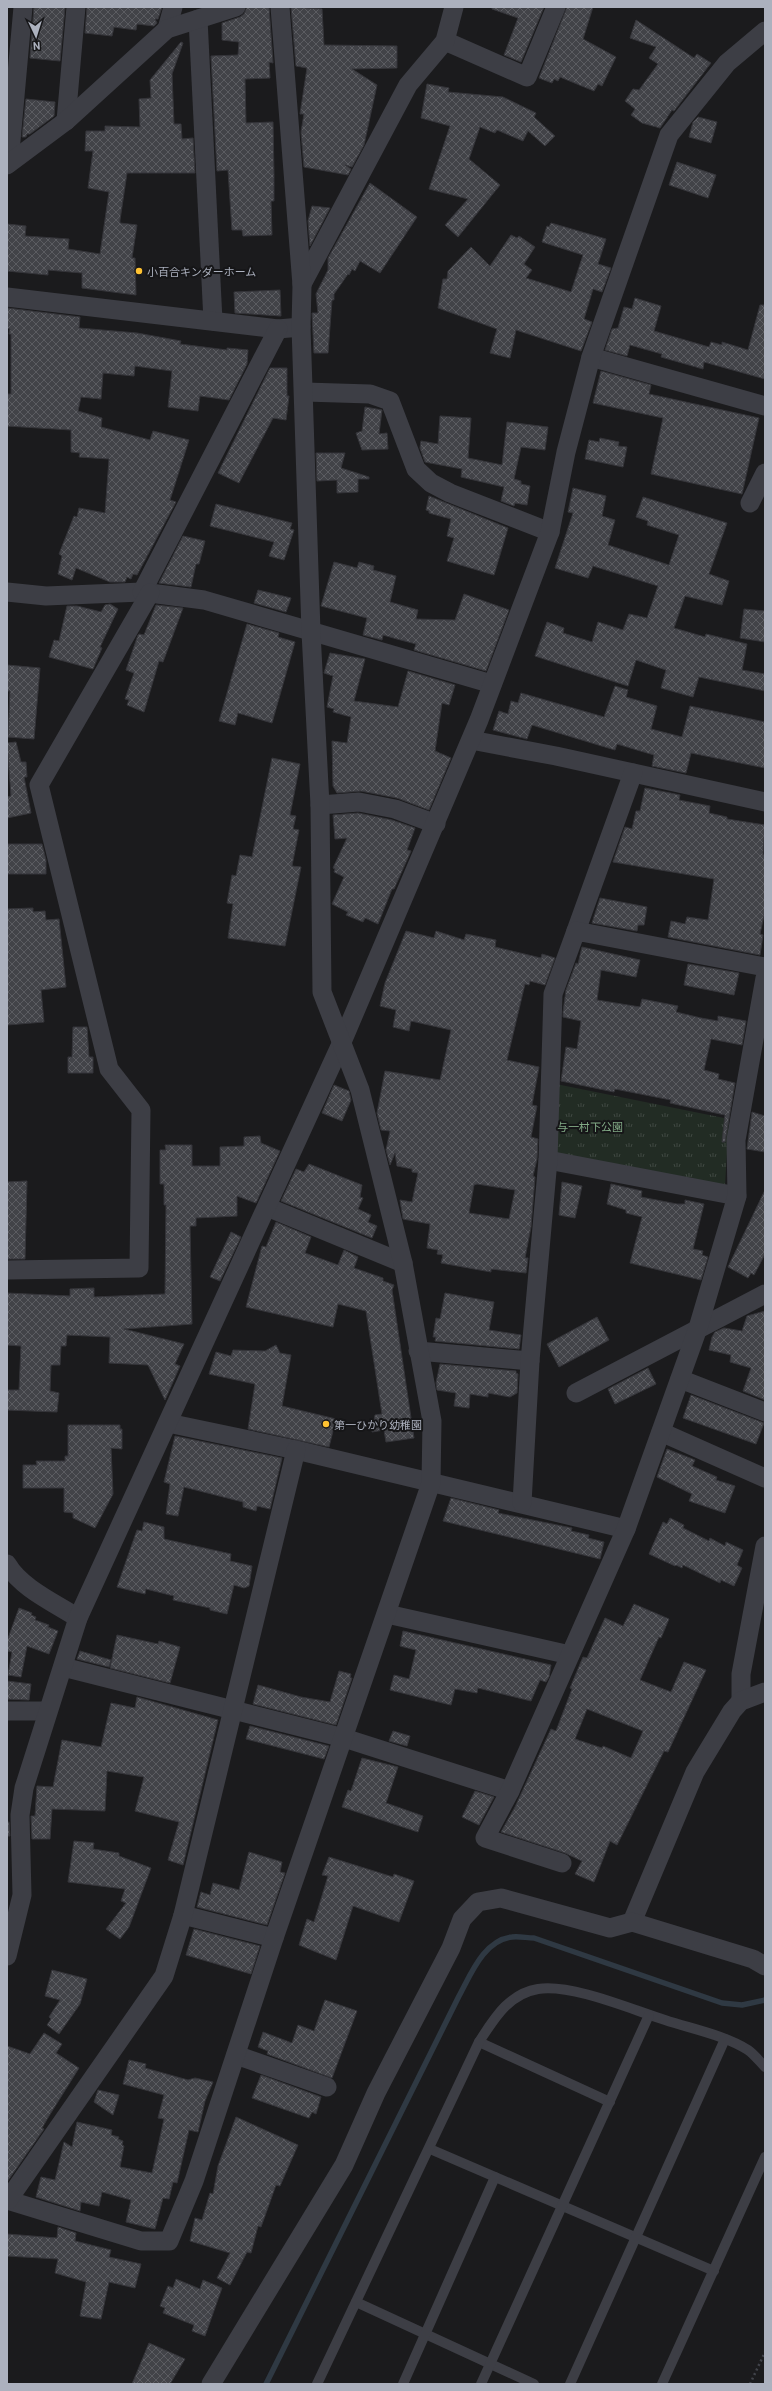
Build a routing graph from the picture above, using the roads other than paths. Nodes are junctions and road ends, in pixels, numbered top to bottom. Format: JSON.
{"nodes":[{"id":1,"x":23,"y":7,"type":"edge"},
{"id":2,"x":76,"y":7,"type":"edge"},
{"id":3,"x":173,"y":7,"type":"edge"},
{"id":4,"x":236,"y":7,"type":"edge"},
{"id":5,"x":280,"y":7,"type":"edge"},
{"id":6,"x":454,"y":7,"type":"edge"},
{"id":7,"x":556,"y":7,"type":"edge"},
{"id":8,"x":198,"y":19,"type":"junction"},
{"id":9,"x":167,"y":29,"type":"junction"},
{"id":10,"x":765,"y":32,"type":"edge"},
{"id":11,"x":445,"y":42,"type":"junction"},
{"id":12,"x":66,"y":121,"type":"junction"},
{"id":13,"x":8,"y":164,"type":"edge"},
{"id":14,"x":302,"y":285,"type":"junction"},
{"id":15,"x":7,"y":297,"type":"edge"},
{"id":16,"x":213,"y":321,"type":"junction"},
{"id":17,"x":301,"y":327,"type":"junction"},
{"id":18,"x":278,"y":329,"type":"junction"},
{"id":19,"x":591,"y":357,"type":"junction"},
{"id":20,"x":305,"y":392,"type":"junction"},
{"id":21,"x":765,"y":406,"type":"edge"},
{"id":22,"x":765,"y":473,"type":"edge"},
{"id":23,"x":750,"y":503,"type":"dead end"},
{"id":24,"x":550,"y":532,"type":"junction"},
{"id":25,"x":7,"y":592,"type":"edge"},
{"id":26,"x":146,"y":592,"type":"junction"},
{"id":27,"x":311,"y":632,"type":"junction"},
{"id":28,"x":492,"y":684,"type":"junction"},
{"id":29,"x":471,"y":740,"type":"junction"},
{"id":30,"x":633,"y":773,"type":"junction"},
{"id":31,"x":765,"y":802,"type":"edge"},
{"id":32,"x":320,"y":805,"type":"junction"},
{"id":33,"x":436,"y":824,"type":"junction"},
{"id":34,"x":576,"y":931,"type":"junction"},
{"id":35,"x":765,"y":967,"type":"edge"},
{"id":36,"x":765,"y":978,"type":"edge"},
{"id":37,"x":342,"y":1042,"type":"junction"},
{"id":38,"x":548,"y":1160,"type":"junction"},
{"id":39,"x":737,"y":1196,"type":"junction"},
{"id":40,"x":267,"y":1207,"type":"junction"},
{"id":41,"x":403,"y":1263,"type":"junction"},
{"id":42,"x":7,"y":1270,"type":"edge"},
{"id":43,"x":765,"y":1294,"type":"edge"},
{"id":44,"x":698,"y":1328,"type":"junction"},
{"id":45,"x":418,"y":1351,"type":"junction"},
{"id":46,"x":530,"y":1361,"type":"junction"},
{"id":47,"x":680,"y":1379,"type":"junction"},
{"id":48,"x":576,"y":1393,"type":"dead end"},
{"id":49,"x":765,"y":1412,"type":"edge"},
{"id":50,"x":168,"y":1423,"type":"junction"},
{"id":51,"x":661,"y":1432,"type":"junction"},
{"id":52,"x":296,"y":1450,"type":"junction"},
{"id":53,"x":765,"y":1478,"type":"edge"},
{"id":54,"x":431,"y":1483,"type":"junction"},
{"id":55,"x":522,"y":1503,"type":"junction"},
{"id":56,"x":626,"y":1529,"type":"junction"},
{"id":57,"x":765,"y":1546,"type":"edge"},
{"id":58,"x":7,"y":1564,"type":"edge"},
{"id":59,"x":387,"y":1614,"type":"junction"},
{"id":60,"x":78,"y":1618,"type":"junction"},
{"id":61,"x":570,"y":1655,"type":"junction"},
{"id":62,"x":63,"y":1667,"type":"junction"},
{"id":63,"x":765,"y":1692,"type":"edge"},
{"id":64,"x":741,"y":1700,"type":"junction"},
{"id":65,"x":233,"y":1710,"type":"junction"},
{"id":66,"x":7,"y":1711,"type":"edge"},
{"id":67,"x":47,"y":1711,"type":"junction"},
{"id":68,"x":344,"y":1738,"type":"junction"},
{"id":69,"x":510,"y":1791,"type":"junction"},
{"id":70,"x":562,"y":1863,"type":"dead end"},
{"id":71,"x":183,"y":1915,"type":"junction"},
{"id":72,"x":632,"y":1922,"type":"junction"},
{"id":73,"x":274,"y":1938,"type":"junction"},
{"id":74,"x":7,"y":1956,"type":"edge"},
{"id":75,"x":765,"y":1966,"type":"edge"},
{"id":76,"x":649,"y":2015,"type":"junction"},
{"id":77,"x":725,"y":2039,"type":"junction"},
{"id":78,"x":479,"y":2042,"type":"junction"},
{"id":79,"x":236,"y":2055,"type":"junction"},
{"id":80,"x":765,"y":2067,"type":"edge"},
{"id":81,"x":327,"y":2087,"type":"dead end"},
{"id":82,"x":610,"y":2102,"type":"junction"},
{"id":83,"x":430,"y":2149,"type":"junction"},
{"id":84,"x":765,"y":2157,"type":"edge"},
{"id":85,"x":495,"y":2177,"type":"junction"},
{"id":86,"x":8,"y":2200,"type":"edge"},
{"id":87,"x":562,"y":2206,"type":"junction"},
{"id":88,"x":636,"y":2236,"type":"junction"},
{"id":89,"x":714,"y":2271,"type":"junction"},
{"id":90,"x":356,"y":2302,"type":"junction"},
{"id":91,"x":425,"y":2334,"type":"junction"},
{"id":92,"x":491,"y":2364,"type":"junction"},
{"id":93,"x":211,"y":2384,"type":"edge"},
{"id":94,"x":317,"y":2384,"type":"edge"},
{"id":95,"x":403,"y":2384,"type":"edge"},
{"id":96,"x":481,"y":2384,"type":"edge"},
{"id":97,"x":534,"y":2384,"type":"edge"},
{"id":98,"x":570,"y":2384,"type":"edge"},
{"id":99,"x":662,"y":2384,"type":"edge"}],
"edges":[{"from":1,"to":13,"type":"street"},
{"from":2,"to":12,"type":"street"},
{"from":3,"to":9,"type":"street"},
{"from":4,"to":8,"type":"street"},
{"from":5,"to":14,"type":"street"},
{"from":6,"to":11,"type":"street"},
{"from":7,"to":11,"type":"street"},
{"from":8,"to":9,"type":"street"},
{"from":8,"to":16,"type":"street"},
{"from":9,"to":12,"type":"street"},
{"from":10,"to":19,"type":"street"},
{"from":11,"to":14,"type":"street"},
{"from":12,"to":13,"type":"street"},
{"from":14,"to":17,"type":"street"},
{"from":15,"to":16,"type":"street"},
{"from":16,"to":18,"type":"street"},
{"from":17,"to":18,"type":"street"},
{"from":17,"to":20,"type":"street"},
{"from":18,"to":26,"type":"street"},
{"from":19,"to":21,"type":"street"},
{"from":19,"to":24,"type":"street"},
{"from":20,"to":24,"type":"street"},
{"from":20,"to":27,"type":"street"},
{"from":22,"to":23,"type":"street"},
{"from":24,"to":28,"type":"street"},
{"from":25,"to":26,"type":"street"},
{"from":26,"to":27,"type":"street"},
{"from":26,"to":42,"type":"street"},
{"from":27,"to":28,"type":"street"},
{"from":27,"to":32,"type":"street"},
{"from":28,"to":29,"type":"street"},
{"from":29,"to":30,"type":"street"},
{"from":29,"to":33,"type":"street"},
{"from":30,"to":31,"type":"street"},
{"from":30,"to":34,"type":"street"},
{"from":32,"to":33,"type":"street"},
{"from":32,"to":37,"type":"street"},
{"from":33,"to":37,"type":"street"},
{"from":34,"to":35,"type":"street"},
{"from":34,"to":38,"type":"street"},
{"from":36,"to":39,"type":"street"},
{"from":37,"to":40,"type":"street"},
{"from":37,"to":41,"type":"street"},
{"from":38,"to":39,"type":"street"},
{"from":38,"to":46,"type":"street"},
{"from":39,"to":44,"type":"street"},
{"from":40,"to":41,"type":"street"},
{"from":40,"to":50,"type":"street"},
{"from":41,"to":45,"type":"street"},
{"from":43,"to":44,"type":"street"},
{"from":44,"to":47,"type":"street"},
{"from":44,"to":48,"type":"street"},
{"from":45,"to":46,"type":"street"},
{"from":45,"to":54,"type":"street"},
{"from":46,"to":55,"type":"street"},
{"from":47,"to":49,"type":"street"},
{"from":47,"to":51,"type":"street"},
{"from":50,"to":52,"type":"street"},
{"from":50,"to":60,"type":"street"},
{"from":51,"to":53,"type":"street"},
{"from":51,"to":56,"type":"street"},
{"from":52,"to":54,"type":"street"},
{"from":52,"to":65,"type":"street"},
{"from":54,"to":55,"type":"street"},
{"from":54,"to":59,"type":"street"},
{"from":55,"to":56,"type":"street"},
{"from":56,"to":61,"type":"street"},
{"from":57,"to":64,"type":"street"},
{"from":58,"to":60,"type":"street"},
{"from":59,"to":61,"type":"street"},
{"from":59,"to":68,"type":"street"},
{"from":60,"to":62,"type":"street"},
{"from":61,"to":69,"type":"street"},
{"from":62,"to":65,"type":"street"},
{"from":62,"to":67,"type":"street"},
{"from":63,"to":64,"type":"street"},
{"from":64,"to":72,"type":"street"},
{"from":65,"to":68,"type":"street"},
{"from":65,"to":71,"type":"street"},
{"from":66,"to":67,"type":"street"},
{"from":67,"to":74,"type":"street"},
{"from":68,"to":69,"type":"street"},
{"from":68,"to":73,"type":"street"},
{"from":69,"to":70,"type":"street"},
{"from":71,"to":73,"type":"street"},
{"from":71,"to":86,"type":"street"},
{"from":72,"to":75,"type":"street"},
{"from":72,"to":93,"type":"street"},
{"from":73,"to":79,"type":"street"},
{"from":76,"to":77,"type":"lane"},
{"from":76,"to":78,"type":"lane"},
{"from":76,"to":82,"type":"lane"},
{"from":77,"to":80,"type":"lane"},
{"from":77,"to":88,"type":"lane"},
{"from":78,"to":82,"type":"lane"},
{"from":78,"to":83,"type":"lane"},
{"from":79,"to":81,"type":"street"},
{"from":79,"to":86,"type":"street"},
{"from":82,"to":87,"type":"lane"},
{"from":83,"to":85,"type":"lane"},
{"from":83,"to":90,"type":"lane"},
{"from":84,"to":89,"type":"lane"},
{"from":85,"to":87,"type":"lane"},
{"from":85,"to":91,"type":"lane"},
{"from":87,"to":88,"type":"lane"},
{"from":87,"to":92,"type":"lane"},
{"from":88,"to":89,"type":"lane"},
{"from":88,"to":98,"type":"lane"},
{"from":89,"to":99,"type":"lane"},
{"from":90,"to":91,"type":"lane"},
{"from":90,"to":94,"type":"lane"},
{"from":91,"to":92,"type":"lane"},
{"from":91,"to":95,"type":"lane"},
{"from":92,"to":96,"type":"lane"},
{"from":92,"to":97,"type":"lane"}]}
